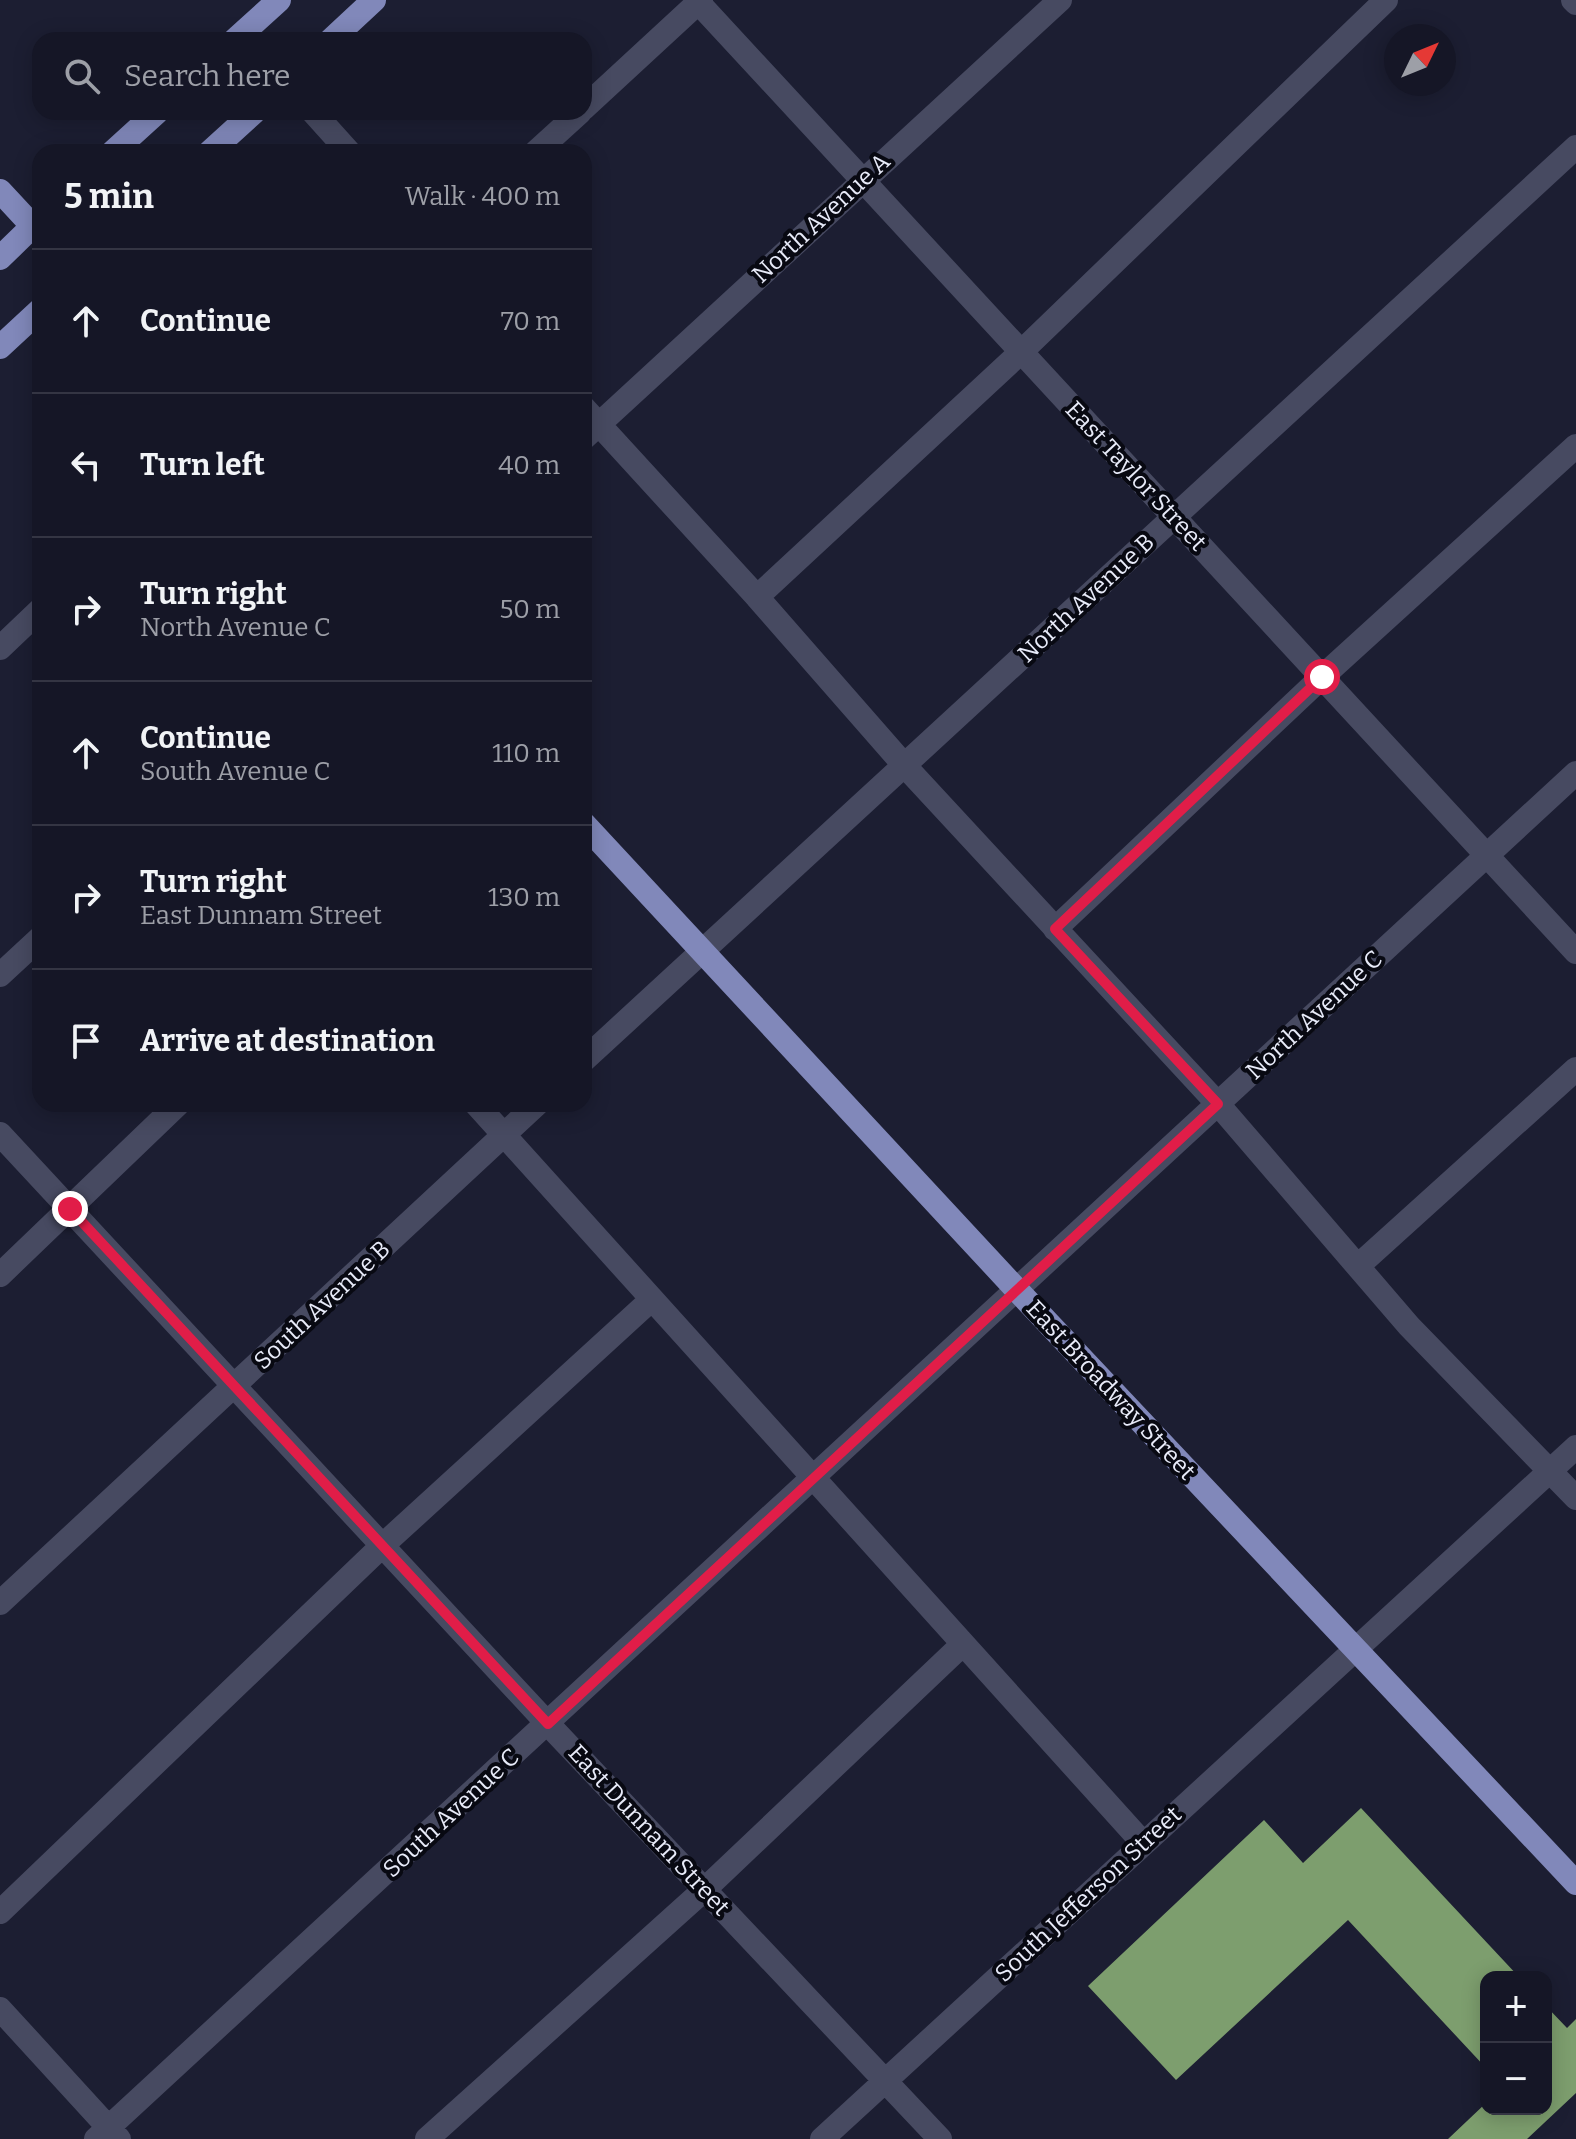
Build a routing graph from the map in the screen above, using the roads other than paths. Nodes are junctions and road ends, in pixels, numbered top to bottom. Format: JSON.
{"nodes":[{"id":1,"x":279,"y":0,"type":"edge"},
{"id":2,"x":374,"y":0,"type":"edge"},
{"id":3,"x":1060,"y":0,"type":"edge"},
{"id":4,"x":1386,"y":0,"type":"edge"},
{"id":5,"x":698,"y":1,"type":"edge"},
{"id":6,"x":244,"y":32,"type":"edge"},
{"id":7,"x":340,"y":32,"type":"edge"},
{"id":8,"x":592,"y":100,"type":"edge"},
{"id":9,"x":148,"y":120,"type":"edge"},
{"id":10,"x":245,"y":120,"type":"edge"},
{"id":11,"x":320,"y":120,"type":"edge"},
{"id":12,"x":571,"y":120,"type":"edge"},
{"id":13,"x":122,"y":144,"type":"edge"},
{"id":14,"x":219,"y":144,"type":"edge"},
{"id":15,"x":342,"y":144,"type":"edge"},
{"id":16,"x":545,"y":144,"type":"edge"},
{"id":17,"x":1576,"y":147,"type":"edge"},
{"id":18,"x":862,"y":181,"type":"junction"},
{"id":19,"x":0,"y":191,"type":"edge"},
{"id":20,"x":32,"y":220,"type":"edge"},
{"id":21,"x":32,"y":231,"type":"edge"},
{"id":22,"x":0,"y":258,"type":"edge"},
{"id":23,"x":32,"y":317,"type":"edge"},
{"id":24,"x":0,"y":347,"type":"edge"},
{"id":25,"x":1021,"y":352,"type":"junction"},
{"id":26,"x":592,"y":420,"type":"edge"},
{"id":27,"x":592,"y":426,"type":"edge"},
{"id":28,"x":1576,"y":446,"type":"edge"},
{"id":29,"x":1174,"y":517,"type":"junction"},
{"id":30,"x":757,"y":597,"type":"junction"},
{"id":31,"x":32,"y":618,"type":"edge"},
{"id":32,"x":0,"y":648,"type":"edge"},
{"id":33,"x":1322,"y":677,"type":"junction"},
{"id":34,"x":904,"y":765,"type":"junction"},
{"id":35,"x":1576,"y":773,"type":"edge"},
{"id":36,"x":592,"y":833,"type":"edge"},
{"id":37,"x":1486,"y":856,"type":"junction"},
{"id":38,"x":1055,"y":929,"type":"junction"},
{"id":39,"x":32,"y":945,"type":"edge"},
{"id":40,"x":702,"y":951,"type":"junction"},
{"id":41,"x":1576,"y":952,"type":"edge"},
{"id":42,"x":0,"y":975,"type":"edge"},
{"id":43,"x":592,"y":1053,"type":"edge"},
{"id":44,"x":1576,"y":1069,"type":"edge"},
{"id":45,"x":1218,"y":1104,"type":"junction"},
{"id":46,"x":170,"y":1112,"type":"edge"},
{"id":47,"x":483,"y":1112,"type":"edge"},
{"id":48,"x":528,"y":1112,"type":"edge"},
{"id":49,"x":0,"y":1134,"type":"edge"},
{"id":50,"x":504,"y":1135,"type":"junction"},
{"id":51,"x":70,"y":1209,"type":"junction"},
{"id":52,"x":1358,"y":1266,"type":"junction"},
{"id":53,"x":0,"y":1275,"type":"edge"},
{"id":54,"x":1017,"y":1290,"type":"junction"},
{"id":55,"x":651,"y":1300,"type":"junction"},
{"id":56,"x":234,"y":1386,"type":"junction"},
{"id":57,"x":1576,"y":1447,"type":"edge"},
{"id":58,"x":1551,"y":1470,"type":"junction"},
{"id":59,"x":813,"y":1479,"type":"junction"},
{"id":60,"x":1576,"y":1498,"type":"edge"},
{"id":61,"x":383,"y":1545,"type":"junction"},
{"id":62,"x":0,"y":1603,"type":"edge"},
{"id":63,"x":963,"y":1644,"type":"junction"},
{"id":64,"x":1354,"y":1648,"type":"junction"},
{"id":65,"x":548,"y":1724,"type":"junction"},
{"id":66,"x":1143,"y":1843,"type":"junction"},
{"id":67,"x":1576,"y":1883,"type":"edge"},
{"id":68,"x":705,"y":1889,"type":"junction"},
{"id":69,"x":0,"y":1912,"type":"edge"},
{"id":70,"x":0,"y":2009,"type":"edge"},
{"id":71,"x":886,"y":2080,"type":"junction"},
{"id":72,"x":108,"y":2135,"type":"edge"},
{"id":73,"x":427,"y":2139,"type":"edge"},
{"id":74,"x":822,"y":2139,"type":"edge"},
{"id":75,"x":940,"y":2139,"type":"edge"}],
"edges":[{"from":1,"to":6,"type":"main road"},
{"from":2,"to":7,"type":"main road"},
{"from":3,"to":18,"type":"street","name":"North Avenue A"},
{"from":4,"to":25,"type":"street"},
{"from":5,"to":8,"type":"street"},
{"from":5,"to":18,"type":"street","name":"East Taylor Street"},
{"from":9,"to":13,"type":"main road"},
{"from":10,"to":14,"type":"main road"},
{"from":11,"to":15,"type":"street"},
{"from":12,"to":16,"type":"street"},
{"from":17,"to":29,"type":"street","name":"North Avenue B"},
{"from":18,"to":25,"type":"street","name":"East Taylor Street"},
{"from":18,"to":26,"type":"street","name":"North Avenue A"},
{"from":19,"to":20,"type":"main road"},
{"from":21,"to":22,"type":"main road"},
{"from":23,"to":24,"type":"main road"},
{"from":25,"to":29,"type":"street","name":"East Taylor Street"},
{"from":25,"to":30,"type":"street"},
{"from":27,"to":30,"type":"street"},
{"from":28,"to":33,"type":"street"},
{"from":29,"to":33,"type":"street","name":"East Taylor Street"},
{"from":29,"to":34,"type":"street","name":"North Avenue B"},
{"from":30,"to":34,"type":"street"},
{"from":31,"to":32,"type":"street"},
{"from":33,"to":37,"type":"street","name":"East Taylor Street"},
{"from":33,"to":38,"type":"street"},
{"from":34,"to":38,"type":"street"},
{"from":34,"to":40,"type":"street","name":"North Avenue B"},
{"from":35,"to":37,"type":"street","name":"North Avenue C"},
{"from":36,"to":40,"type":"main road","name":"East Broadway Street"},
{"from":37,"to":41,"type":"street","name":"East Taylor Street"},
{"from":37,"to":45,"type":"street","name":"North Avenue C"},
{"from":38,"to":45,"type":"street"},
{"from":39,"to":42,"type":"street"},
{"from":40,"to":43,"type":"street"},
{"from":40,"to":54,"type":"main road","name":"East Broadway Street"},
{"from":44,"to":52,"type":"street"},
{"from":45,"to":52,"type":"street"},
{"from":45,"to":54,"type":"street","name":"North Avenue C"},
{"from":46,"to":51,"type":"street"},
{"from":47,"to":50,"type":"street"},
{"from":48,"to":50,"type":"street","name":"South Avenue B"},
{"from":49,"to":51,"type":"street","name":"East Dunnam Street"},
{"from":50,"to":55,"type":"street"},
{"from":50,"to":56,"type":"street","name":"South Avenue B"},
{"from":51,"to":53,"type":"street"},
{"from":51,"to":56,"type":"street","name":"East Dunnam Street"},
{"from":52,"to":58,"type":"street"},
{"from":54,"to":59,"type":"street","name":"South Avenue C"},
{"from":54,"to":64,"type":"main road","name":"East Broadway Street"},
{"from":55,"to":59,"type":"street"},
{"from":55,"to":61,"type":"street"},
{"from":56,"to":61,"type":"street","name":"East Dunnam Street"},
{"from":56,"to":62,"type":"street","name":"South Avenue B"},
{"from":57,"to":58,"type":"street","name":"South Jefferson Street"},
{"from":58,"to":60,"type":"street"},
{"from":58,"to":64,"type":"street","name":"South Jefferson Street"},
{"from":59,"to":63,"type":"street"},
{"from":59,"to":65,"type":"street","name":"South Avenue C"},
{"from":61,"to":65,"type":"street","name":"East Dunnam Street"},
{"from":61,"to":69,"type":"street"},
{"from":63,"to":66,"type":"street"},
{"from":63,"to":68,"type":"street"},
{"from":64,"to":66,"type":"street","name":"South Jefferson Street"},
{"from":64,"to":67,"type":"main road","name":"East Broadway Street"},
{"from":65,"to":68,"type":"street","name":"East Dunnam Street"},
{"from":65,"to":72,"type":"street","name":"South Avenue C"},
{"from":66,"to":71,"type":"street","name":"South Jefferson Street"},
{"from":68,"to":71,"type":"street","name":"East Dunnam Street"},
{"from":68,"to":73,"type":"street"},
{"from":70,"to":72,"type":"street"},
{"from":71,"to":74,"type":"street","name":"South Jefferson Street"},
{"from":71,"to":75,"type":"street","name":"East Dunnam Street"}]}
